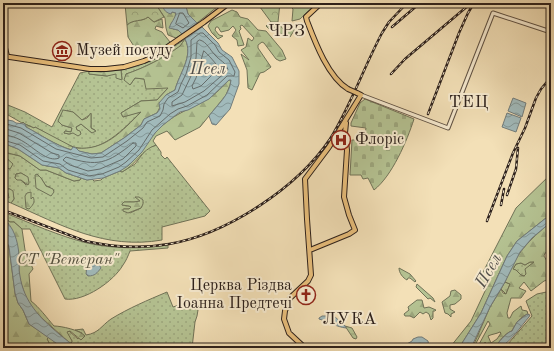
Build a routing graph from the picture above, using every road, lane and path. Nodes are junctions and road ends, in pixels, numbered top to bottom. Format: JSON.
{"nodes":[{"id":1,"x":229,"y":3,"type":"edge"},
{"id":2,"x":321,"y":3,"type":"edge"},
{"id":3,"x":551,"y":32,"type":"edge"},
{"id":4,"x":3,"y":41,"type":"edge"},
{"id":5,"x":5,"y":56,"type":"edge"},
{"id":6,"x":359,"y":94,"type":"junction"},
{"id":7,"x":347,"y":120,"type":"junction"},
{"id":8,"x":310,"y":250,"type":"junction"},
{"id":9,"x":305,"y":348,"type":"edge"}],
"edges":[{"from":1,"to":5,"type":"main road"},
{"from":2,"to":6,"type":"main road","bridge":true},
{"from":3,"to":6,"type":"street"},
{"from":4,"to":5,"type":"main road"},
{"from":6,"to":7,"type":"main road"},
{"from":7,"to":8,"type":"main road"},
{"from":7,"to":8,"type":"main road"},
{"from":8,"to":9,"type":"main road"}]}
